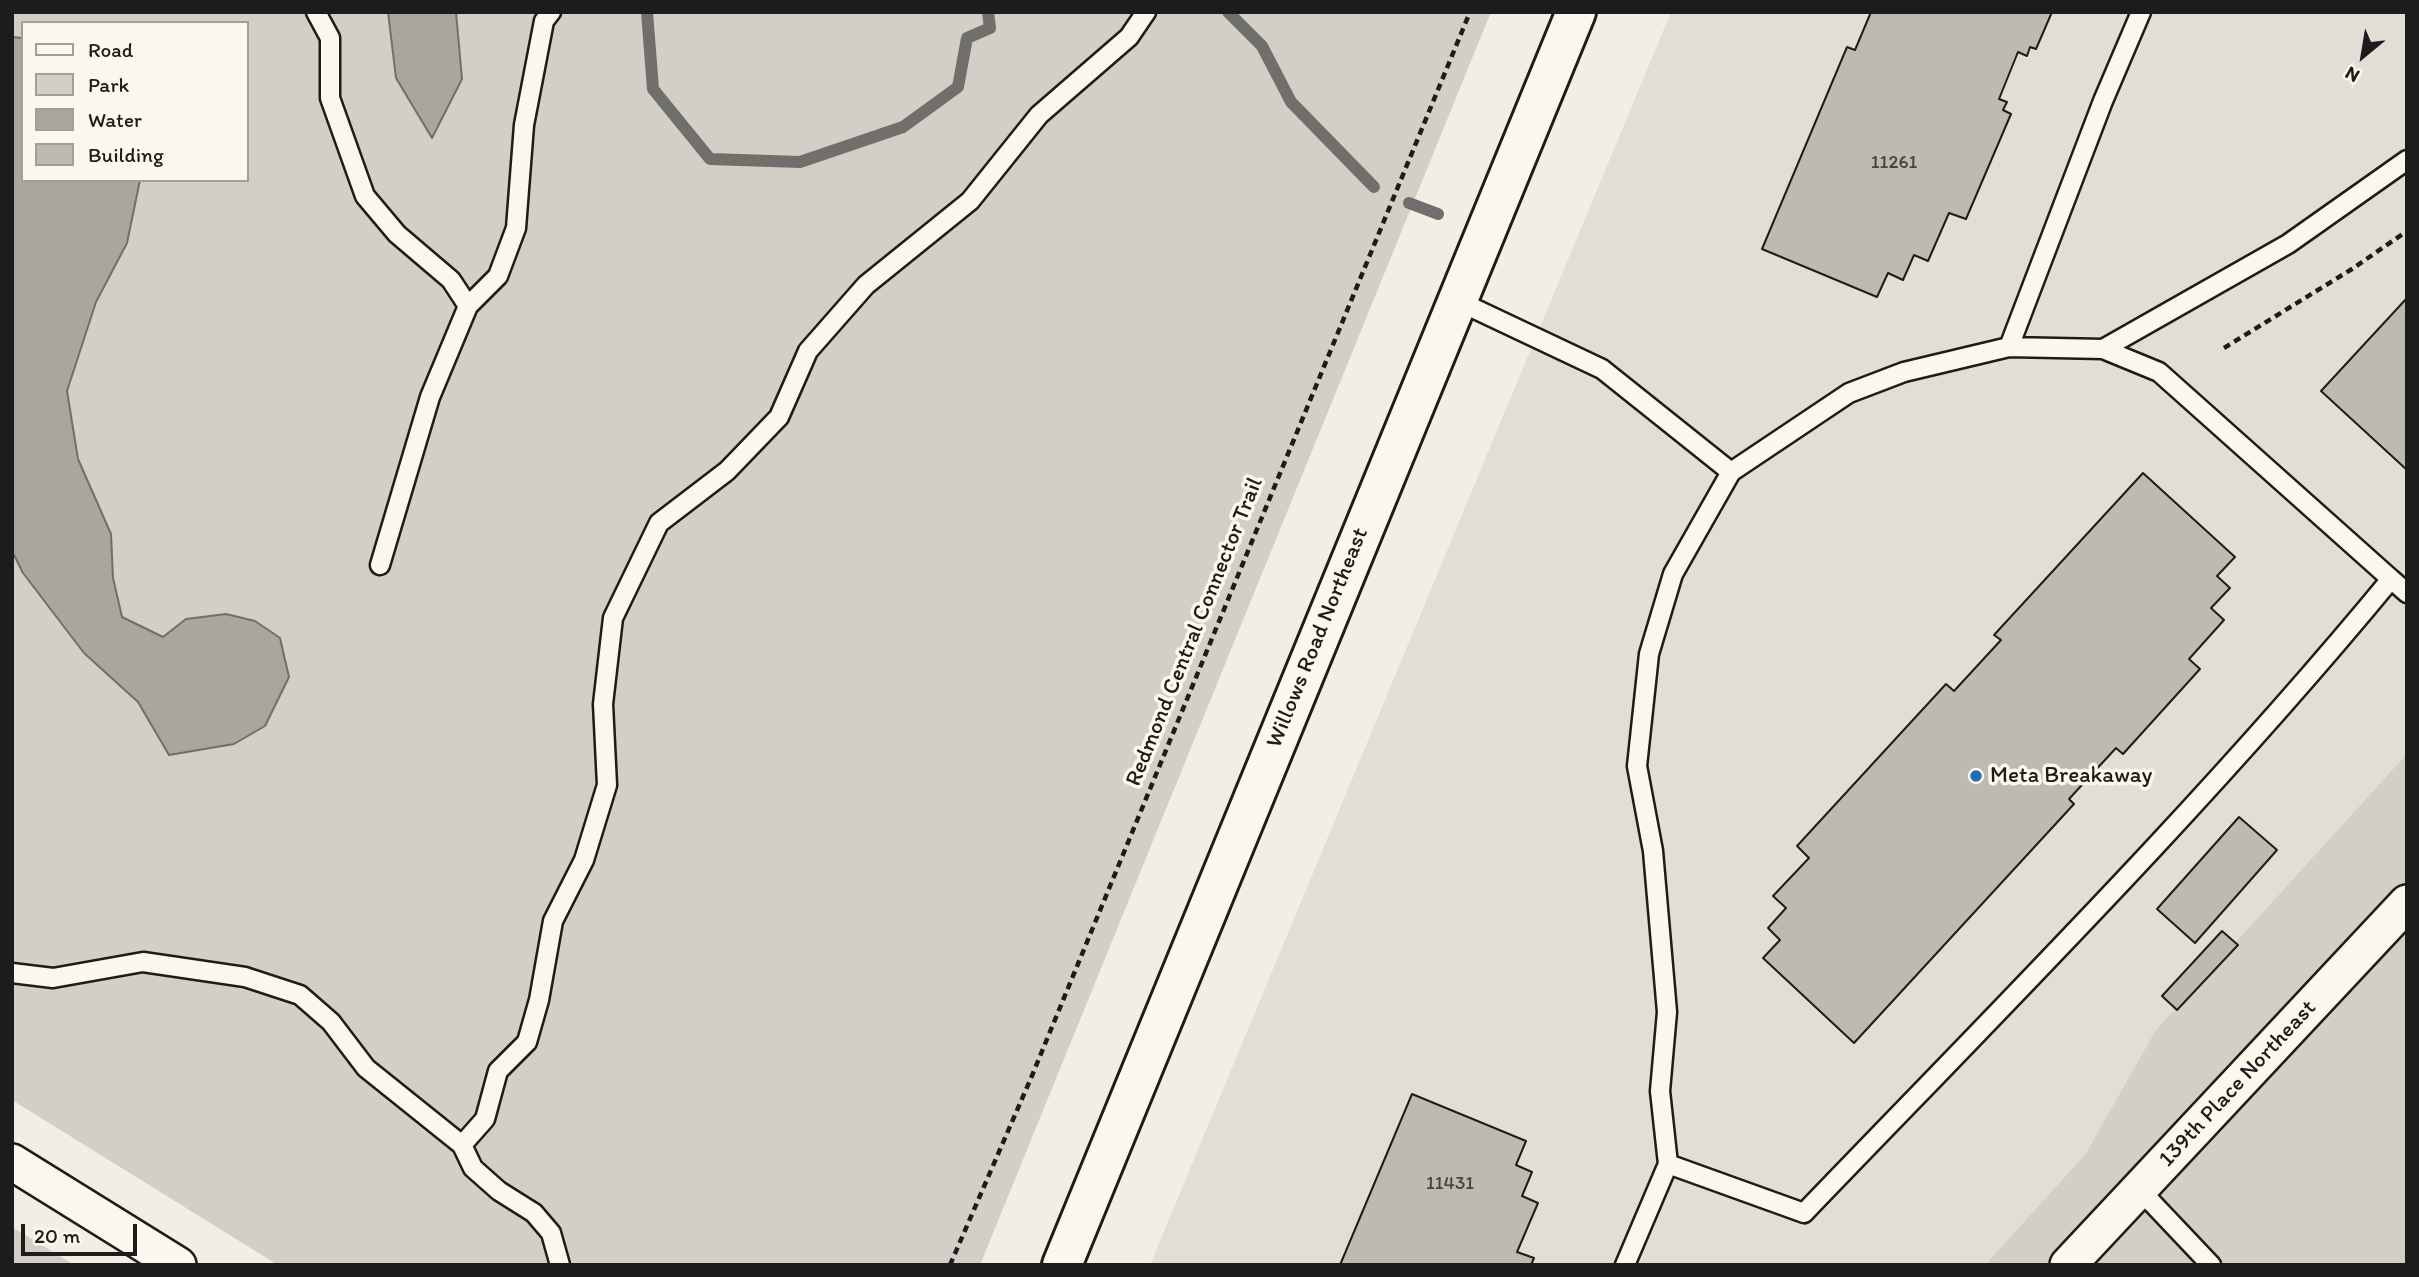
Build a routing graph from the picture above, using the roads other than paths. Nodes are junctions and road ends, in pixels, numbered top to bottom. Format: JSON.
{"nodes":[{"id":1,"x":316,"y":12,"type":"edge"},
{"id":2,"x":551,"y":12,"type":"edge"},
{"id":3,"x":1146,"y":12,"type":"edge"},
{"id":4,"x":1576,"y":12,"type":"edge"},
{"id":5,"x":2141,"y":12,"type":"edge"},
{"id":6,"x":2407,"y":160,"type":"edge"},
{"id":7,"x":1456,"y":300,"type":"junction"},
{"id":8,"x":468,"y":306,"type":"junction"},
{"id":9,"x":2009,"y":347,"type":"junction"},
{"id":10,"x":2103,"y":349,"type":"junction"},
{"id":11,"x":1731,"y":472,"type":"junction"},
{"id":12,"x":380,"y":565,"type":"dead end"},
{"id":13,"x":2391,"y":579,"type":"junction"},
{"id":14,"x":2407,"y":593,"type":"edge"},
{"id":15,"x":2407,"y":903,"type":"edge"},
{"id":16,"x":12,"y":973,"type":"edge"},
{"id":17,"x":462,"y":1145,"type":"junction"},
{"id":18,"x":12,"y":1162,"type":"edge"},
{"id":19,"x":1668,"y":1164,"type":"junction"},
{"id":20,"x":2139,"y":1189,"type":"junction"},
{"id":21,"x":178,"y":1265,"type":"edge"},
{"id":22,"x":560,"y":1265,"type":"edge"},
{"id":23,"x":1062,"y":1265,"type":"edge"},
{"id":24,"x":1625,"y":1265,"type":"edge"},
{"id":25,"x":2068,"y":1265,"type":"edge"},
{"id":26,"x":2211,"y":1265,"type":"edge"}],
"edges":[{"from":1,"to":8,"type":"lane"},
{"from":2,"to":8,"type":"lane"},
{"from":3,"to":17,"type":"lane"},
{"from":4,"to":7,"type":"main road","name":"Willows Road Northeast"},
{"from":5,"to":9,"type":"lane"},
{"from":6,"to":10,"type":"lane"},
{"from":7,"to":11,"type":"lane"},
{"from":7,"to":23,"type":"main road","name":"Willows Road Northeast"},
{"from":8,"to":12,"type":"lane"},
{"from":9,"to":10,"type":"lane"},
{"from":9,"to":11,"type":"lane"},
{"from":10,"to":13,"type":"lane"},
{"from":11,"to":19,"type":"lane"},
{"from":13,"to":14,"type":"lane"},
{"from":13,"to":19,"type":"lane"},
{"from":15,"to":20,"type":"street","name":"139th Place Northeast"},
{"from":16,"to":17,"type":"lane"},
{"from":17,"to":22,"type":"lane"},
{"from":18,"to":21,"type":"street"},
{"from":19,"to":24,"type":"lane"},
{"from":20,"to":25,"type":"street","name":"139th Place Northeast"},
{"from":20,"to":26,"type":"lane"}]}
